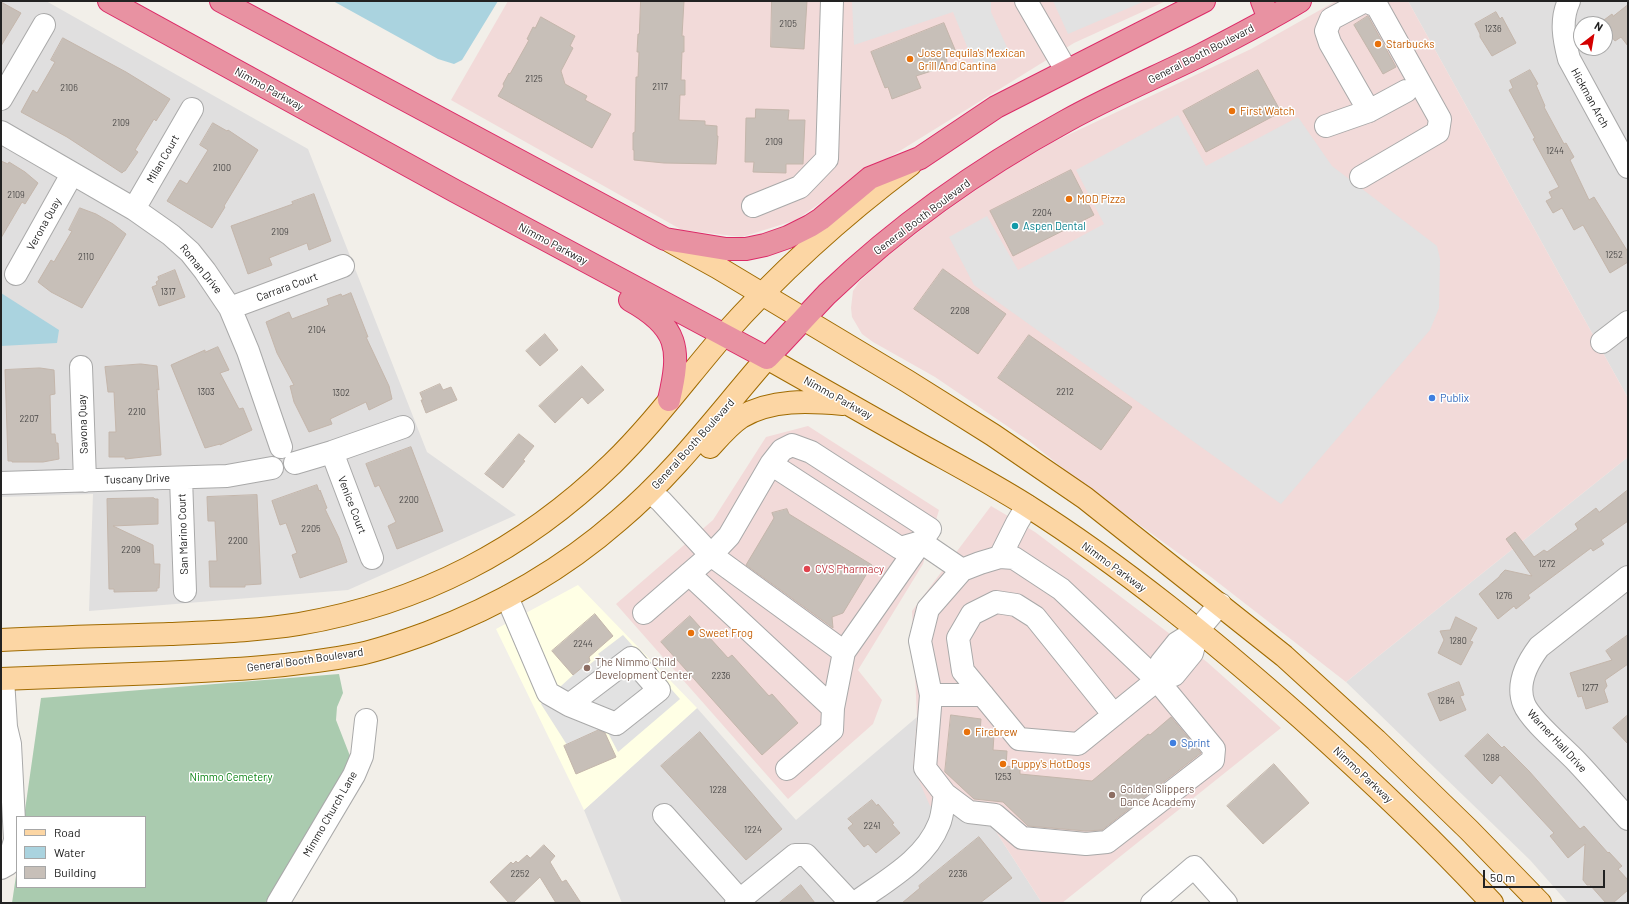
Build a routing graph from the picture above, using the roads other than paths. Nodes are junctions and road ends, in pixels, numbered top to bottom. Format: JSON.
{"nodes":[{"id":1,"x":109,"y":1,"type":"edge"},
{"id":2,"x":221,"y":1,"type":"edge"},
{"id":3,"x":832,"y":1,"type":"edge"},
{"id":4,"x":1026,"y":1,"type":"edge"},
{"id":5,"x":1204,"y":1,"type":"edge"},
{"id":6,"x":1300,"y":1,"type":"edge"},
{"id":7,"x":1569,"y":1,"type":"edge"},
{"id":8,"x":1266,"y":10,"type":"edge"},
{"id":9,"x":44,"y":25,"type":"dead end"},
{"id":10,"x":1066,"y":70,"type":"junction"},
{"id":11,"x":1406,"y":91,"type":"dead end"},
{"id":12,"x":1,"y":99,"type":"edge"},
{"id":13,"x":192,"y":110,"type":"dead end"},
{"id":14,"x":1369,"y":111,"type":"junction"},
{"id":15,"x":1326,"y":126,"type":"dead end"},
{"id":16,"x":1,"y":132,"type":"edge"},
{"id":17,"x":920,"y":158,"type":"junction"},
{"id":18,"x":1628,"y":167,"type":"edge"},
{"id":19,"x":72,"y":174,"type":"junction"},
{"id":20,"x":1361,"y":177,"type":"dead end"},
{"id":21,"x":455,"y":191,"type":"junction"},
{"id":22,"x":753,"y":206,"type":"dead end"},
{"id":23,"x":134,"y":209,"type":"junction"},
{"id":24,"x":666,"y":239,"type":"junction"},
{"id":25,"x":343,"y":266,"type":"dead end"},
{"id":26,"x":16,"y":274,"type":"dead end"},
{"id":27,"x":762,"y":295,"type":"junction"},
{"id":28,"x":230,"y":308,"type":"junction"},
{"id":29,"x":803,"y":319,"type":"junction"},
{"id":30,"x":1628,"y":322,"type":"edge"},
{"id":31,"x":724,"y":335,"type":"junction"},
{"id":32,"x":1602,"y":342,"type":"dead end"},
{"id":33,"x":767,"y":358,"type":"junction"},
{"id":34,"x":81,"y":367,"type":"dead end"},
{"id":35,"x":669,"y":400,"type":"junction"},
{"id":36,"x":848,"y":404,"type":"junction"},
{"id":37,"x":403,"y":427,"type":"dead end"},
{"id":38,"x":332,"y":452,"type":"junction"},
{"id":39,"x":288,"y":455,"type":"junction"},
{"id":40,"x":771,"y":464,"type":"junction"},
{"id":41,"x":181,"y":478,"type":"junction"},
{"id":42,"x":85,"y":481,"type":"junction"},
{"id":43,"x":1,"y":483,"type":"edge"},
{"id":44,"x":655,"y":496,"type":"junction"},
{"id":45,"x":1027,"y":506,"type":"junction"},
{"id":46,"x":921,"y":542,"type":"junction"},
{"id":47,"x":711,"y":555,"type":"junction"},
{"id":48,"x":372,"y":558,"type":"dead end"},
{"id":49,"x":1000,"y":558,"type":"junction"},
{"id":50,"x":962,"y":570,"type":"junction"},
{"id":51,"x":689,"y":574,"type":"junction"},
{"id":52,"x":1628,"y":577,"type":"edge"},
{"id":53,"x":184,"y":591,"type":"dead end"},
{"id":54,"x":506,"y":597,"type":"junction"},
{"id":55,"x":1220,"y":604,"type":"junction"},
{"id":56,"x":644,"y":613,"type":"dead end"},
{"id":57,"x":1198,"y":630,"type":"junction"},
{"id":58,"x":1,"y":640,"type":"edge"},
{"id":59,"x":844,"y":652,"type":"junction"},
{"id":60,"x":2,"y":679,"type":"edge"},
{"id":61,"x":1157,"y":680,"type":"junction"},
{"id":62,"x":931,"y":695,"type":"junction"},
{"id":63,"x":983,"y":695,"type":"junction"},
{"id":64,"x":569,"y":705,"type":"dead end"},
{"id":65,"x":833,"y":708,"type":"junction"},
{"id":66,"x":1114,"y":716,"type":"junction"},
{"id":67,"x":366,"y":720,"type":"dead end"},
{"id":68,"x":4,"y":728,"type":"edge"},
{"id":69,"x":788,"y":769,"type":"dead end"},
{"id":70,"x":945,"y":794,"type":"junction"},
{"id":71,"x":664,"y":815,"type":"dead end"},
{"id":72,"x":1628,"y":819,"type":"edge"},
{"id":73,"x":1,"y":868,"type":"edge"},
{"id":74,"x":1162,"y":900,"type":"edge"},
{"id":75,"x":738,"y":902,"type":"edge"},
{"id":76,"x":278,"y":903,"type":"edge"},
{"id":77,"x":851,"y":903,"type":"edge"},
{"id":78,"x":855,"y":903,"type":"edge"},
{"id":79,"x":1226,"y":903,"type":"edge"},
{"id":80,"x":1492,"y":903,"type":"edge"},
{"id":81,"x":1540,"y":903,"type":"edge"}],
"edges":[{"from":1,"to":21,"type":"highway","name":"Nimmo Parkway"},
{"from":2,"to":24,"type":"highway"},
{"from":3,"to":22,"type":"street"},
{"from":4,"to":10,"type":"street"},
{"from":5,"to":10,"type":"highway"},
{"from":6,"to":8,"type":"highway","name":"General Booth Boulevard"},
{"from":7,"to":18,"type":"street","name":"Hickman Arch"},
{"from":8,"to":29,"type":"highway","name":"General Booth Boulevard"},
{"from":9,"to":12,"type":"street"},
{"from":10,"to":17,"type":"highway"},
{"from":11,"to":14,"type":"street"},
{"from":13,"to":23,"type":"street","name":"Milan Court"},
{"from":14,"to":15,"type":"street"},
{"from":14,"to":20,"type":"street"},
{"from":16,"to":19,"type":"street","name":"Roman Drive"},
{"from":17,"to":24,"type":"highway"},
{"from":17,"to":27,"type":"main road"},
{"from":19,"to":23,"type":"street","name":"Roman Drive"},
{"from":19,"to":26,"type":"street","name":"Verona Quay"},
{"from":21,"to":31,"type":"highway","name":"Nimmo Parkway"},
{"from":21,"to":35,"type":"highway"},
{"from":23,"to":28,"type":"street","name":"Roman Drive"},
{"from":24,"to":27,"type":"main road"},
{"from":25,"to":28,"type":"street","name":"Carrara Court"},
{"from":27,"to":29,"type":"main road"},
{"from":27,"to":31,"type":"main road"},
{"from":28,"to":39,"type":"street","name":"Roman Drive"},
{"from":29,"to":33,"type":"highway","name":"General Booth Boulevard"},
{"from":29,"to":55,"type":"main road"},
{"from":30,"to":32,"type":"street"},
{"from":31,"to":33,"type":"highway","name":"Nimmo Parkway"},
{"from":31,"to":35,"type":"main road"},
{"from":33,"to":36,"type":"main road","name":"Nimmo Parkway"},
{"from":33,"to":44,"type":"main road","name":"General Booth Boulevard"},
{"from":34,"to":42,"type":"street","name":"Savona Quay"},
{"from":35,"to":58,"type":"main road"},
{"from":36,"to":44,"type":"main road"},
{"from":36,"to":45,"type":"main road","name":"Nimmo Parkway"},
{"from":37,"to":38,"type":"street"},
{"from":38,"to":39,"type":"street"},
{"from":38,"to":48,"type":"street","name":"Venice Court"},
{"from":39,"to":41,"type":"street","name":"Tuscany Drive"},
{"from":40,"to":46,"type":"street"},
{"from":40,"to":46,"type":"street"},
{"from":40,"to":47,"type":"street"},
{"from":41,"to":42,"type":"street","name":"Tuscany Drive"},
{"from":41,"to":53,"type":"street","name":"San Marino Court"},
{"from":42,"to":43,"type":"street","name":"Tuscany Drive"},
{"from":44,"to":47,"type":"street"},
{"from":44,"to":54,"type":"main road","name":"General Booth Boulevard"},
{"from":45,"to":49,"type":"street"},
{"from":45,"to":57,"type":"main road","name":"Nimmo Parkway"},
{"from":46,"to":50,"type":"street"},
{"from":46,"to":59,"type":"street"},
{"from":47,"to":51,"type":"street"},
{"from":47,"to":59,"type":"street"},
{"from":49,"to":50,"type":"street"},
{"from":49,"to":61,"type":"street"},
{"from":50,"to":62,"type":"street"},
{"from":51,"to":56,"type":"street"},
{"from":51,"to":65,"type":"street"},
{"from":52,"to":72,"type":"street","name":"Warner Hall Drive"},
{"from":54,"to":60,"type":"main road","name":"General Booth Boulevard"},
{"from":54,"to":64,"type":"street"},
{"from":55,"to":57,"type":"street"},
{"from":55,"to":81,"type":"main road"},
{"from":57,"to":61,"type":"street"},
{"from":57,"to":80,"type":"main road","name":"Nimmo Parkway"},
{"from":59,"to":65,"type":"street"},
{"from":60,"to":68,"type":"street"},
{"from":61,"to":66,"type":"street"},
{"from":61,"to":70,"type":"street"},
{"from":62,"to":63,"type":"street"},
{"from":62,"to":70,"type":"street"},
{"from":63,"to":66,"type":"street"},
{"from":63,"to":66,"type":"street"},
{"from":65,"to":69,"type":"street"},
{"from":67,"to":76,"type":"street","name":"Mimmo Church Lane"},
{"from":68,"to":73,"type":"street"},
{"from":70,"to":78,"type":"street"},
{"from":71,"to":75,"type":"street"},
{"from":74,"to":79,"type":"street"},
{"from":75,"to":77,"type":"street"}]}
